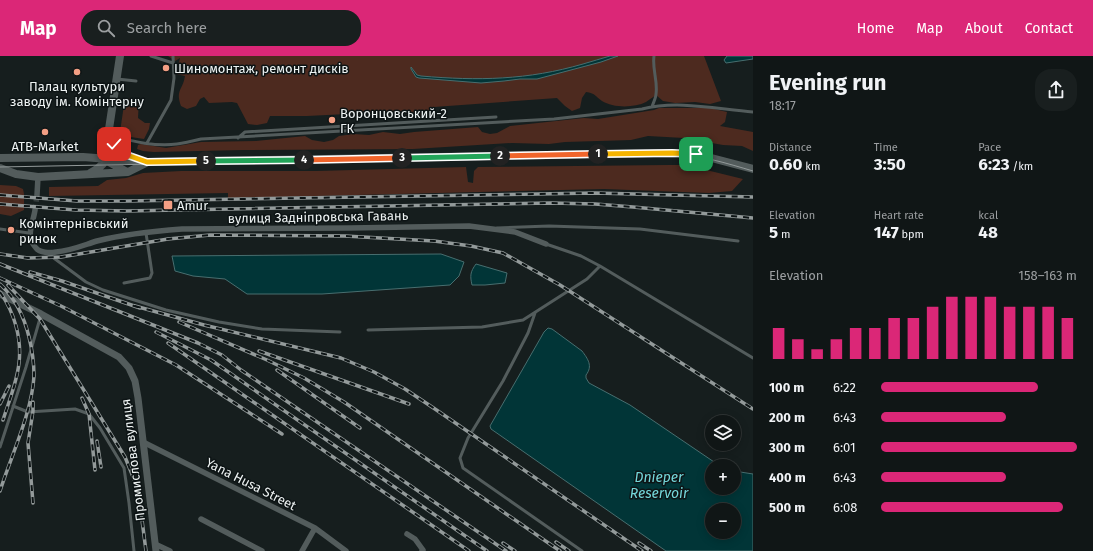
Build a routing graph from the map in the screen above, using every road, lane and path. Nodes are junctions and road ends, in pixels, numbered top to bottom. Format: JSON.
{"nodes":[{"id":1,"x":120,"y":56,"type":"edge"},
{"id":2,"x":151,"y":56,"type":"edge"},
{"id":3,"x":173,"y":56,"type":"edge"},
{"id":4,"x":654,"y":56,"type":"edge"},
{"id":5,"x":173,"y":63,"type":"junction"},
{"id":6,"x":117,"y":79,"type":"junction"},
{"id":7,"x":136,"y":82,"type":"dead end"},
{"id":8,"x":652,"y":107,"type":"junction"},
{"id":9,"x":753,"y":112,"type":"edge"},
{"id":10,"x":496,"y":117,"type":"dead end"},
{"id":11,"x":109,"y":133,"type":"junction"},
{"id":12,"x":238,"y":138,"type":"junction"},
{"id":13,"x":147,"y":143,"type":"junction"},
{"id":14,"x":104,"y":144,"type":"junction"},
{"id":15,"x":84,"y":157,"type":"junction"},
{"id":16,"x":0,"y":158,"type":"edge"},
{"id":17,"x":108,"y":160,"type":"junction"},
{"id":18,"x":147,"y":162,"type":"junction"},
{"id":19,"x":0,"y":168,"type":"edge"},
{"id":20,"x":753,"y":169,"type":"edge"},
{"id":21,"x":128,"y":172,"type":"junction"},
{"id":22,"x":88,"y":174,"type":"junction"},
{"id":23,"x":38,"y":177,"type":"junction"},
{"id":24,"x":37,"y":196,"type":"tunnel mouth"},
{"id":25,"x":35,"y":210,"type":"tunnel mouth"},
{"id":26,"x":489,"y":228,"type":"junction"},
{"id":27,"x":0,"y":229,"type":"edge"},
{"id":28,"x":29,"y":233,"type":"junction"},
{"id":29,"x":146,"y":233,"type":"junction"},
{"id":30,"x":738,"y":241,"type":"dead end"},
{"id":31,"x":546,"y":244,"type":"joint"},
{"id":32,"x":46,"y":252,"type":"junction"},
{"id":33,"x":600,"y":266,"type":"junction"},
{"id":34,"x":124,"y":283,"type":"dead end"},
{"id":35,"x":0,"y":294,"type":"edge"},
{"id":36,"x":535,"y":312,"type":"junction"},
{"id":37,"x":41,"y":314,"type":"junction"},
{"id":38,"x":368,"y":330,"type":"dead end"},
{"id":39,"x":340,"y":332,"type":"dead end"},
{"id":40,"x":753,"y":358,"type":"edge"},
{"id":41,"x":13,"y":406,"type":"junction"},
{"id":42,"x":143,"y":442,"type":"junction"},
{"id":43,"x":0,"y":447,"type":"edge"},
{"id":44,"x":201,"y":519,"type":"dead end"},
{"id":45,"x":315,"y":528,"type":"junction"},
{"id":46,"x":407,"y":534,"type":"dead end"},
{"id":47,"x":155,"y":547,"type":"edge"},
{"id":48,"x":134,"y":551,"type":"edge"},
{"id":49,"x":170,"y":551,"type":"edge"},
{"id":50,"x":262,"y":551,"type":"edge"},
{"id":51,"x":302,"y":551,"type":"edge"},
{"id":52,"x":346,"y":551,"type":"edge"},
{"id":53,"x":422,"y":551,"type":"edge"},
{"id":54,"x":582,"y":551,"type":"edge"}],
"edges":[{"from":1,"to":6,"type":"main road"},
{"from":2,"to":5,"type":"lane"},
{"from":3,"to":5,"type":"lane"},
{"from":4,"to":8,"type":"lane"},
{"from":5,"to":13,"type":"lane"},
{"from":6,"to":7,"type":"lane"},
{"from":6,"to":11,"type":"main road"},
{"from":8,"to":9,"type":"lane"},
{"from":8,"to":12,"type":"lane"},
{"from":10,"to":12,"type":"lane"},
{"from":11,"to":13,"type":"lane"},
{"from":11,"to":14,"type":"main road"},
{"from":11,"to":17,"type":"main road"},
{"from":11,"to":18,"type":"main road"},
{"from":12,"to":13,"type":"lane"},
{"from":14,"to":15,"type":"main road"},
{"from":14,"to":17,"type":"main road"},
{"from":15,"to":16,"type":"main road"},
{"from":15,"to":17,"type":"main road"},
{"from":17,"to":18,"type":"main road"},
{"from":17,"to":21,"type":"main road"},
{"from":17,"to":22,"type":"main road"},
{"from":18,"to":20,"type":"main road"},
{"from":18,"to":21,"type":"main road"},
{"from":19,"to":23,"type":"main road"},
{"from":21,"to":22,"type":"main road"},
{"from":22,"to":23,"type":"main road"},
{"from":23,"to":24,"type":"street"},
{"from":25,"to":28,"type":"street"},
{"from":26,"to":29,"type":"street","name":"вулиця Задніпровська Гавань"},
{"from":26,"to":30,"type":"lane"},
{"from":26,"to":31,"type":"street","name":"вулиця Задніпровська Гавань"},
{"from":27,"to":28,"type":"lane"},
{"from":28,"to":32,"type":"street"},
{"from":29,"to":32,"type":"street","name":"вулиця Задніпровська Гавань"},
{"from":29,"to":34,"type":"lane"},
{"from":31,"to":33,"type":"lane"},
{"from":32,"to":39,"type":"lane"},
{"from":33,"to":36,"type":"lane"},
{"from":33,"to":40,"type":"lane"},
{"from":35,"to":37,"type":"street"},
{"from":36,"to":38,"type":"lane"},
{"from":36,"to":54,"type":"lane"},
{"from":37,"to":41,"type":"lane"},
{"from":37,"to":42,"type":"street","name":"Промислова вулиця"},
{"from":41,"to":43,"type":"lane"},
{"from":41,"to":48,"type":"lane"},
{"from":42,"to":45,"type":"street","name":"Yana Husa Street"},
{"from":42,"to":47,"type":"street","name":"Промислова вулиця"},
{"from":44,"to":50,"type":"street"},
{"from":45,"to":51,"type":"street"},
{"from":45,"to":52,"type":"street","name":"Yana Husa Street"},
{"from":46,"to":53,"type":"street"},
{"from":47,"to":49,"type":"street"}]}
